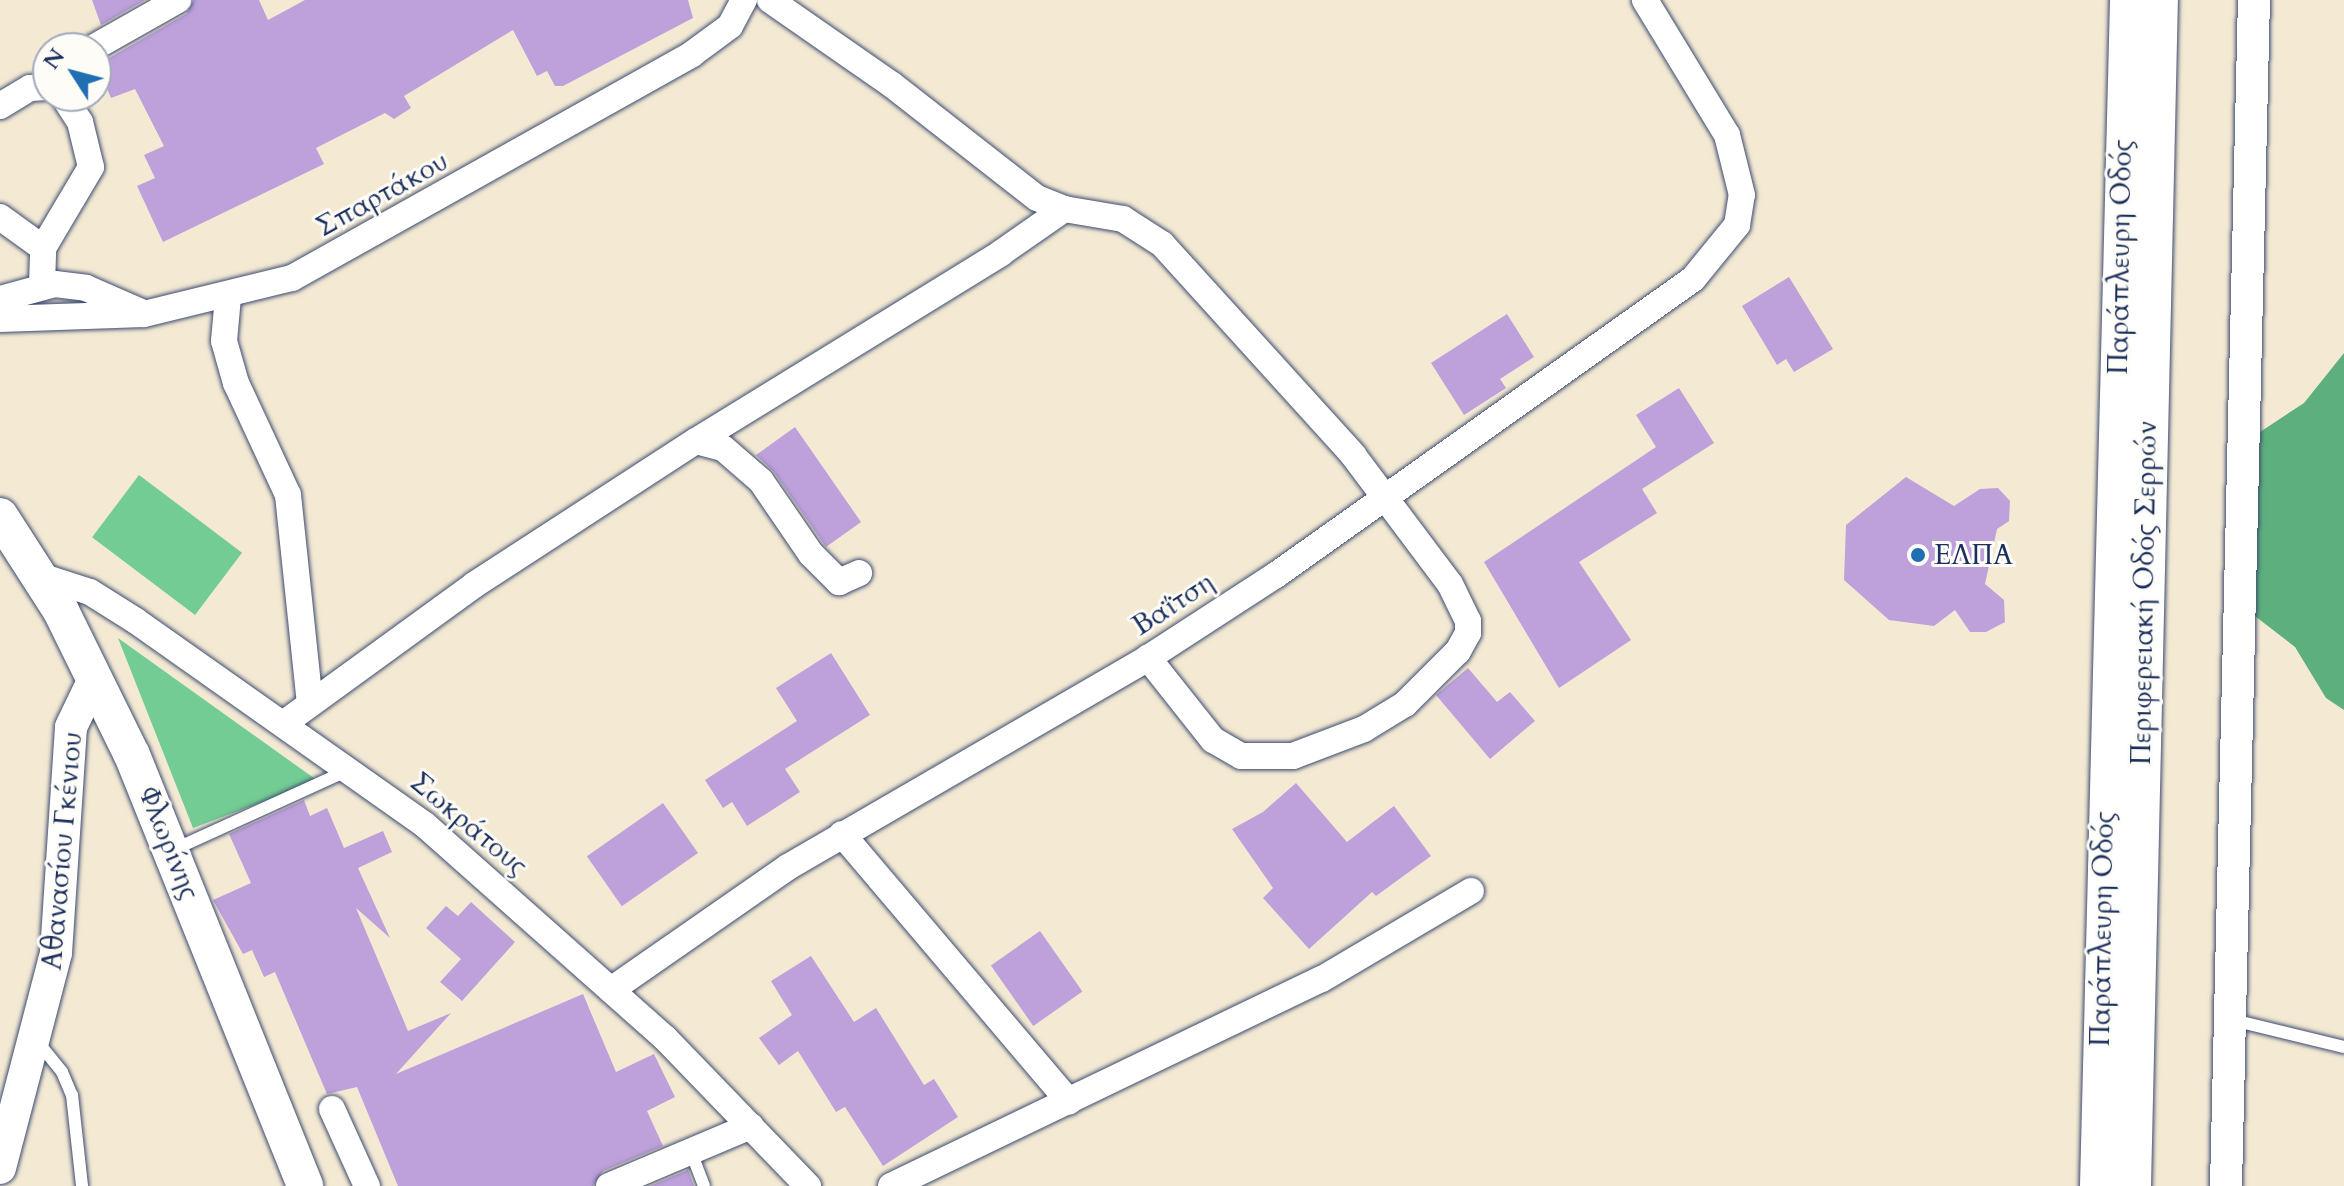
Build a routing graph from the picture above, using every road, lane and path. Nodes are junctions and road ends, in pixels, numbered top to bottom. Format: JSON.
{"nodes":[{"id":1,"x":178,"y":0,"type":"edge"},
{"id":2,"x":744,"y":0,"type":"edge"},
{"id":3,"x":770,"y":0,"type":"edge"},
{"id":4,"x":1645,"y":0,"type":"edge"},
{"id":5,"x":2126,"y":0,"type":"edge"},
{"id":6,"x":2158,"y":0,"type":"edge"},
{"id":7,"x":2254,"y":0,"type":"edge"},
{"id":8,"x":112,"y":37,"type":"edge"},
{"id":9,"x":32,"y":89,"type":"edge"},
{"id":10,"x":0,"y":106,"type":"edge"},
{"id":11,"x":73,"y":112,"type":"edge"},
{"id":12,"x":1064,"y":209,"type":"junction"},
{"id":13,"x":0,"y":217,"type":"edge"},
{"id":14,"x":43,"y":248,"type":"junction"},
{"id":15,"x":42,"y":284,"type":"junction"},
{"id":16,"x":228,"y":297,"type":"junction"},
{"id":17,"x":0,"y":299,"type":"edge"},
{"id":18,"x":144,"y":314,"type":"junction"},
{"id":19,"x":0,"y":319,"type":"edge"},
{"id":20,"x":696,"y":441,"type":"junction"},
{"id":21,"x":1386,"y":498,"type":"junction"},
{"id":22,"x":0,"y":516,"type":"edge"},
{"id":23,"x":859,"y":573,"type":"dead end"},
{"id":24,"x":40,"y":576,"type":"junction"},
{"id":25,"x":1148,"y":658,"type":"junction"},
{"id":26,"x":95,"y":677,"type":"junction"},
{"id":27,"x":310,"y":703,"type":"junction"},
{"id":28,"x":283,"y":724,"type":"junction"},
{"id":29,"x":349,"y":770,"type":"junction"},
{"id":30,"x":842,"y":834,"type":"junction"},
{"id":31,"x":172,"y":850,"type":"junction"},
{"id":32,"x":1471,"y":891,"type":"dead end"},
{"id":33,"x":611,"y":990,"type":"junction"},
{"id":34,"x":2230,"y":1019,"type":"junction"},
{"id":35,"x":37,"y":1041,"type":"junction"},
{"id":36,"x":2344,"y":1047,"type":"edge"},
{"id":37,"x":1069,"y":1102,"type":"junction"},
{"id":38,"x":332,"y":1109,"type":"dead end"},
{"id":39,"x":751,"y":1126,"type":"junction"},
{"id":40,"x":691,"y":1152,"type":"junction"},
{"id":41,"x":0,"y":1168,"type":"edge"},
{"id":42,"x":82,"y":1186,"type":"edge"},
{"id":43,"x":305,"y":1186,"type":"edge"},
{"id":44,"x":367,"y":1186,"type":"edge"},
{"id":45,"x":611,"y":1186,"type":"edge"},
{"id":46,"x":704,"y":1186,"type":"edge"},
{"id":47,"x":808,"y":1186,"type":"edge"},
{"id":48,"x":891,"y":1186,"type":"edge"},
{"id":49,"x":2096,"y":1186,"type":"edge"},
{"id":50,"x":2131,"y":1186,"type":"edge"},
{"id":51,"x":2226,"y":1186,"type":"edge"}],
"edges":[{"from":1,"to":8,"type":"street"},
{"from":2,"to":16,"type":"street","name":"Σπαρτάκου"},
{"from":3,"to":12,"type":"street"},
{"from":4,"to":21,"type":"street","name":"Βαΐτση"},
{"from":5,"to":49,"type":"street","name":"Παράπλευρη Οδός"},
{"from":6,"to":50,"type":"main road","name":"Περιφερειακή Οδός Σερρών"},
{"from":7,"to":34,"type":"street"},
{"from":9,"to":10,"type":"street"},
{"from":11,"to":14,"type":"street"},
{"from":12,"to":20,"type":"street"},
{"from":12,"to":21,"type":"street"},
{"from":13,"to":14,"type":"street"},
{"from":14,"to":15,"type":"street"},
{"from":15,"to":17,"type":"street"},
{"from":15,"to":18,"type":"street"},
{"from":16,"to":18,"type":"street","name":"Σπαρτάκου"},
{"from":16,"to":27,"type":"street"},
{"from":18,"to":19,"type":"street","name":"Σπαρτάκου"},
{"from":20,"to":23,"type":"street"},
{"from":20,"to":27,"type":"street"},
{"from":21,"to":25,"type":"street","name":"Βαΐτση"},
{"from":21,"to":25,"type":"street"},
{"from":22,"to":24,"type":"main road","name":"Φλωρίνης"},
{"from":24,"to":26,"type":"main road","name":"Φλωρίνης"},
{"from":24,"to":28,"type":"street","name":"Σωκράτους"},
{"from":25,"to":30,"type":"street","name":"Βαΐτση"},
{"from":26,"to":31,"type":"main road","name":"Φλωρίνης"},
{"from":26,"to":35,"type":"street","name":"Αθανασίου Γκένιου"},
{"from":27,"to":28,"type":"street"},
{"from":28,"to":29,"type":"street","name":"Σωκράτους"},
{"from":29,"to":31,"type":"lane"},
{"from":29,"to":33,"type":"street","name":"Σωκράτους"},
{"from":30,"to":33,"type":"street","name":"Βαΐτση"},
{"from":30,"to":37,"type":"street"},
{"from":31,"to":43,"type":"main road","name":"Φλωρίνης"},
{"from":32,"to":37,"type":"street"},
{"from":33,"to":39,"type":"street","name":"Σωκράτους"},
{"from":34,"to":36,"type":"lane"},
{"from":34,"to":51,"type":"street"},
{"from":35,"to":41,"type":"street","name":"Αθανασίου Γκένιου"},
{"from":35,"to":42,"type":"lane"},
{"from":37,"to":48,"type":"street"},
{"from":38,"to":44,"type":"street"},
{"from":39,"to":40,"type":"street"},
{"from":39,"to":47,"type":"street","name":"Σωκράτους"},
{"from":40,"to":45,"type":"street"},
{"from":40,"to":46,"type":"lane"}]}
